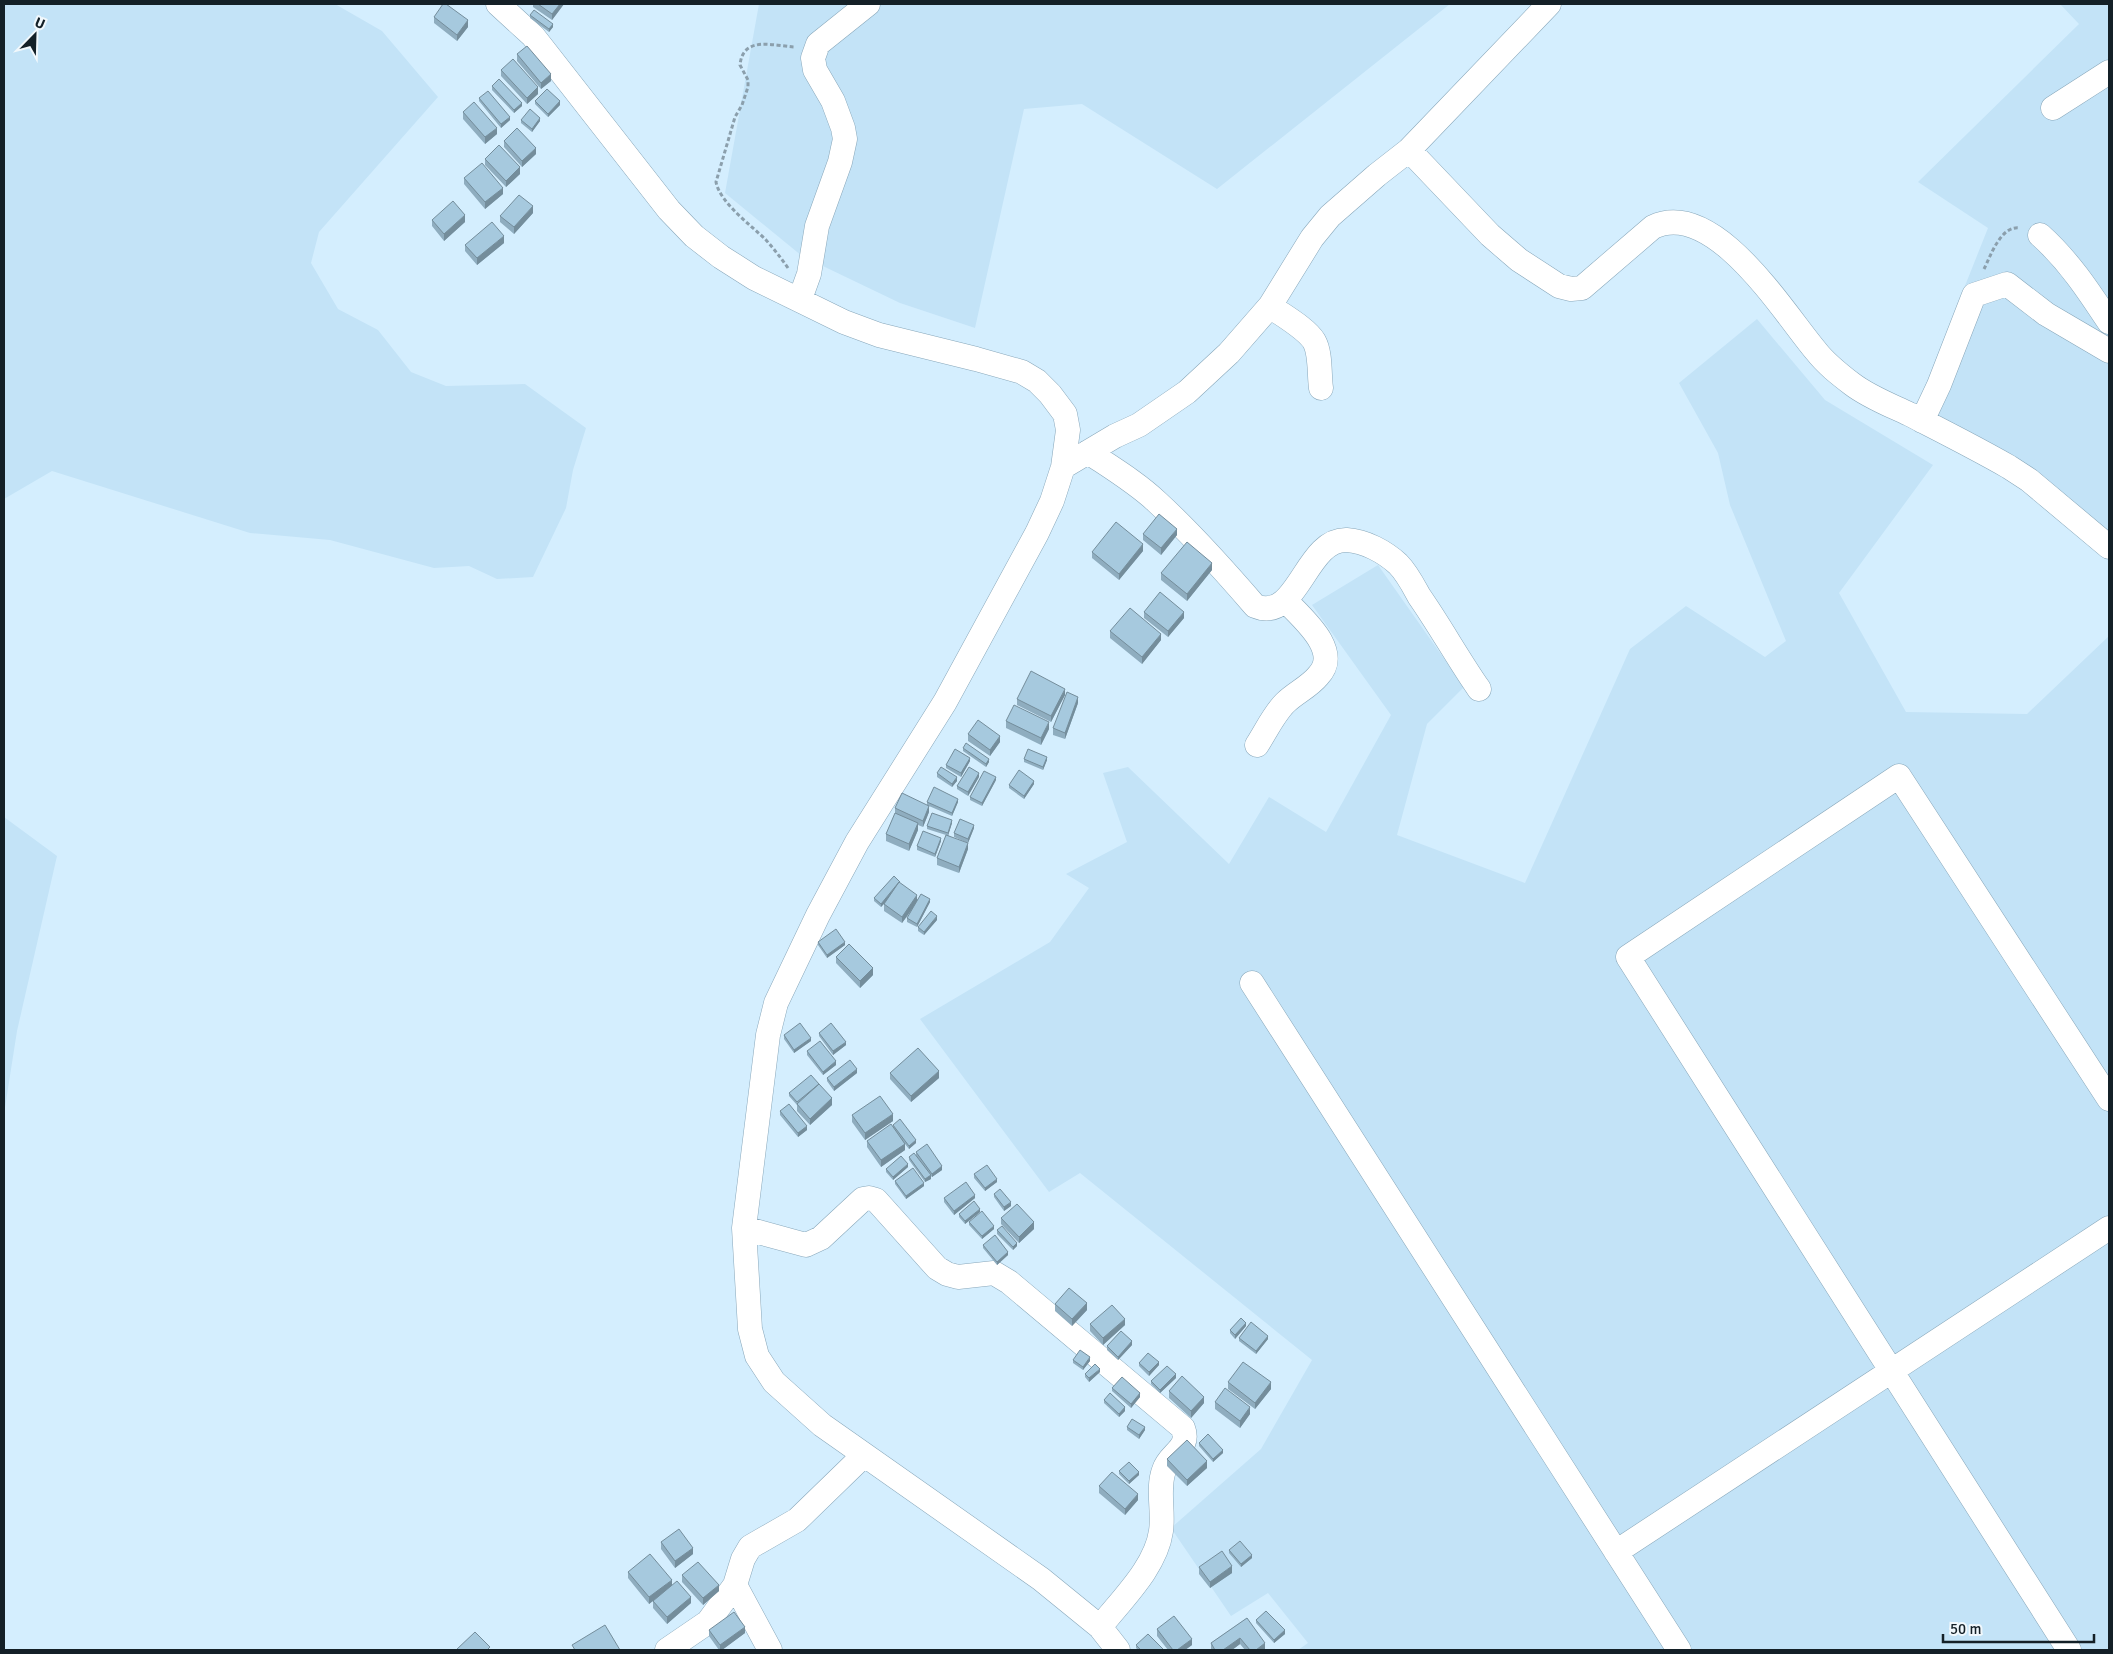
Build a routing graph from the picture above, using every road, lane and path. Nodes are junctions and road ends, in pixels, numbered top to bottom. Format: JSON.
{"nodes":[{"id":1,"x":498,"y":4,"type":"edge"},
{"id":2,"x":868,"y":4,"type":"edge"},
{"id":3,"x":1549,"y":4,"type":"edge"},
{"id":4,"x":818,"y":44,"type":"junction"},
{"id":5,"x":2109,"y":72,"type":"edge"},
{"id":6,"x":2053,"y":108,"type":"dead end"},
{"id":7,"x":1409,"y":150,"type":"junction"},
{"id":8,"x":2048,"y":242,"type":"joint"},
{"id":9,"x":1974,"y":295,"type":"junction"},
{"id":10,"x":795,"y":297,"type":"junction"},
{"id":11,"x":1270,"y":306,"type":"junction"},
{"id":12,"x":2109,"y":322,"type":"edge"},
{"id":13,"x":2109,"y":351,"type":"edge"},
{"id":14,"x":1321,"y":388,"type":"dead end"},
{"id":15,"x":1922,"y":421,"type":"junction"},
{"id":16,"x":1088,"y":452,"type":"junction"},
{"id":17,"x":1063,"y":466,"type":"junction"},
{"id":18,"x":2109,"y":547,"type":"edge"},
{"id":19,"x":1286,"y":601,"type":"junction"},
{"id":20,"x":1479,"y":689,"type":"dead end"},
{"id":21,"x":1257,"y":745,"type":"dead end"},
{"id":22,"x":1252,"y":983,"type":"dead end"},
{"id":23,"x":2109,"y":1099,"type":"edge"},
{"id":24,"x":744,"y":1228,"type":"junction"},
{"id":25,"x":2109,"y":1228,"type":"edge"},
{"id":26,"x":1892,"y":1371,"type":"junction"},
{"id":27,"x":864,"y":1456,"type":"junction"},
{"id":28,"x":1616,"y":1552,"type":"junction"},
{"id":29,"x":735,"y":1585,"type":"junction"},
{"id":30,"x":1100,"y":1627,"type":"junction"},
{"id":31,"x":667,"y":1650,"type":"edge"},
{"id":32,"x":770,"y":1650,"type":"edge"},
{"id":33,"x":1118,"y":1650,"type":"edge"},
{"id":34,"x":1679,"y":1650,"type":"edge"},
{"id":35,"x":2069,"y":1650,"type":"edge"}],
"edges":[{"from":1,"to":10,"type":"street"},
{"from":2,"to":4,"type":"street"},
{"from":3,"to":7,"type":"street"},
{"from":4,"to":10,"type":"street"},
{"from":4,"to":10,"type":"path"},
{"from":5,"to":6,"type":"street"},
{"from":7,"to":11,"type":"street"},
{"from":7,"to":15,"type":"street"},
{"from":8,"to":9,"type":"path"},
{"from":8,"to":12,"type":"street"},
{"from":9,"to":13,"type":"street"},
{"from":9,"to":15,"type":"street"},
{"from":10,"to":17,"type":"street"},
{"from":11,"to":14,"type":"street"},
{"from":11,"to":16,"type":"street"},
{"from":15,"to":18,"type":"street"},
{"from":16,"to":17,"type":"street"},
{"from":16,"to":19,"type":"street"},
{"from":17,"to":24,"type":"street"},
{"from":19,"to":20,"type":"street"},
{"from":19,"to":21,"type":"street"},
{"from":22,"to":28,"type":"street"},
{"from":23,"to":26,"type":"street"},
{"from":24,"to":27,"type":"street"},
{"from":24,"to":30,"type":"street"},
{"from":25,"to":26,"type":"street"},
{"from":26,"to":28,"type":"street"},
{"from":26,"to":35,"type":"street"},
{"from":27,"to":29,"type":"street"},
{"from":27,"to":30,"type":"street"},
{"from":28,"to":34,"type":"street"},
{"from":29,"to":31,"type":"street"},
{"from":29,"to":32,"type":"street"},
{"from":30,"to":33,"type":"street"}]}
